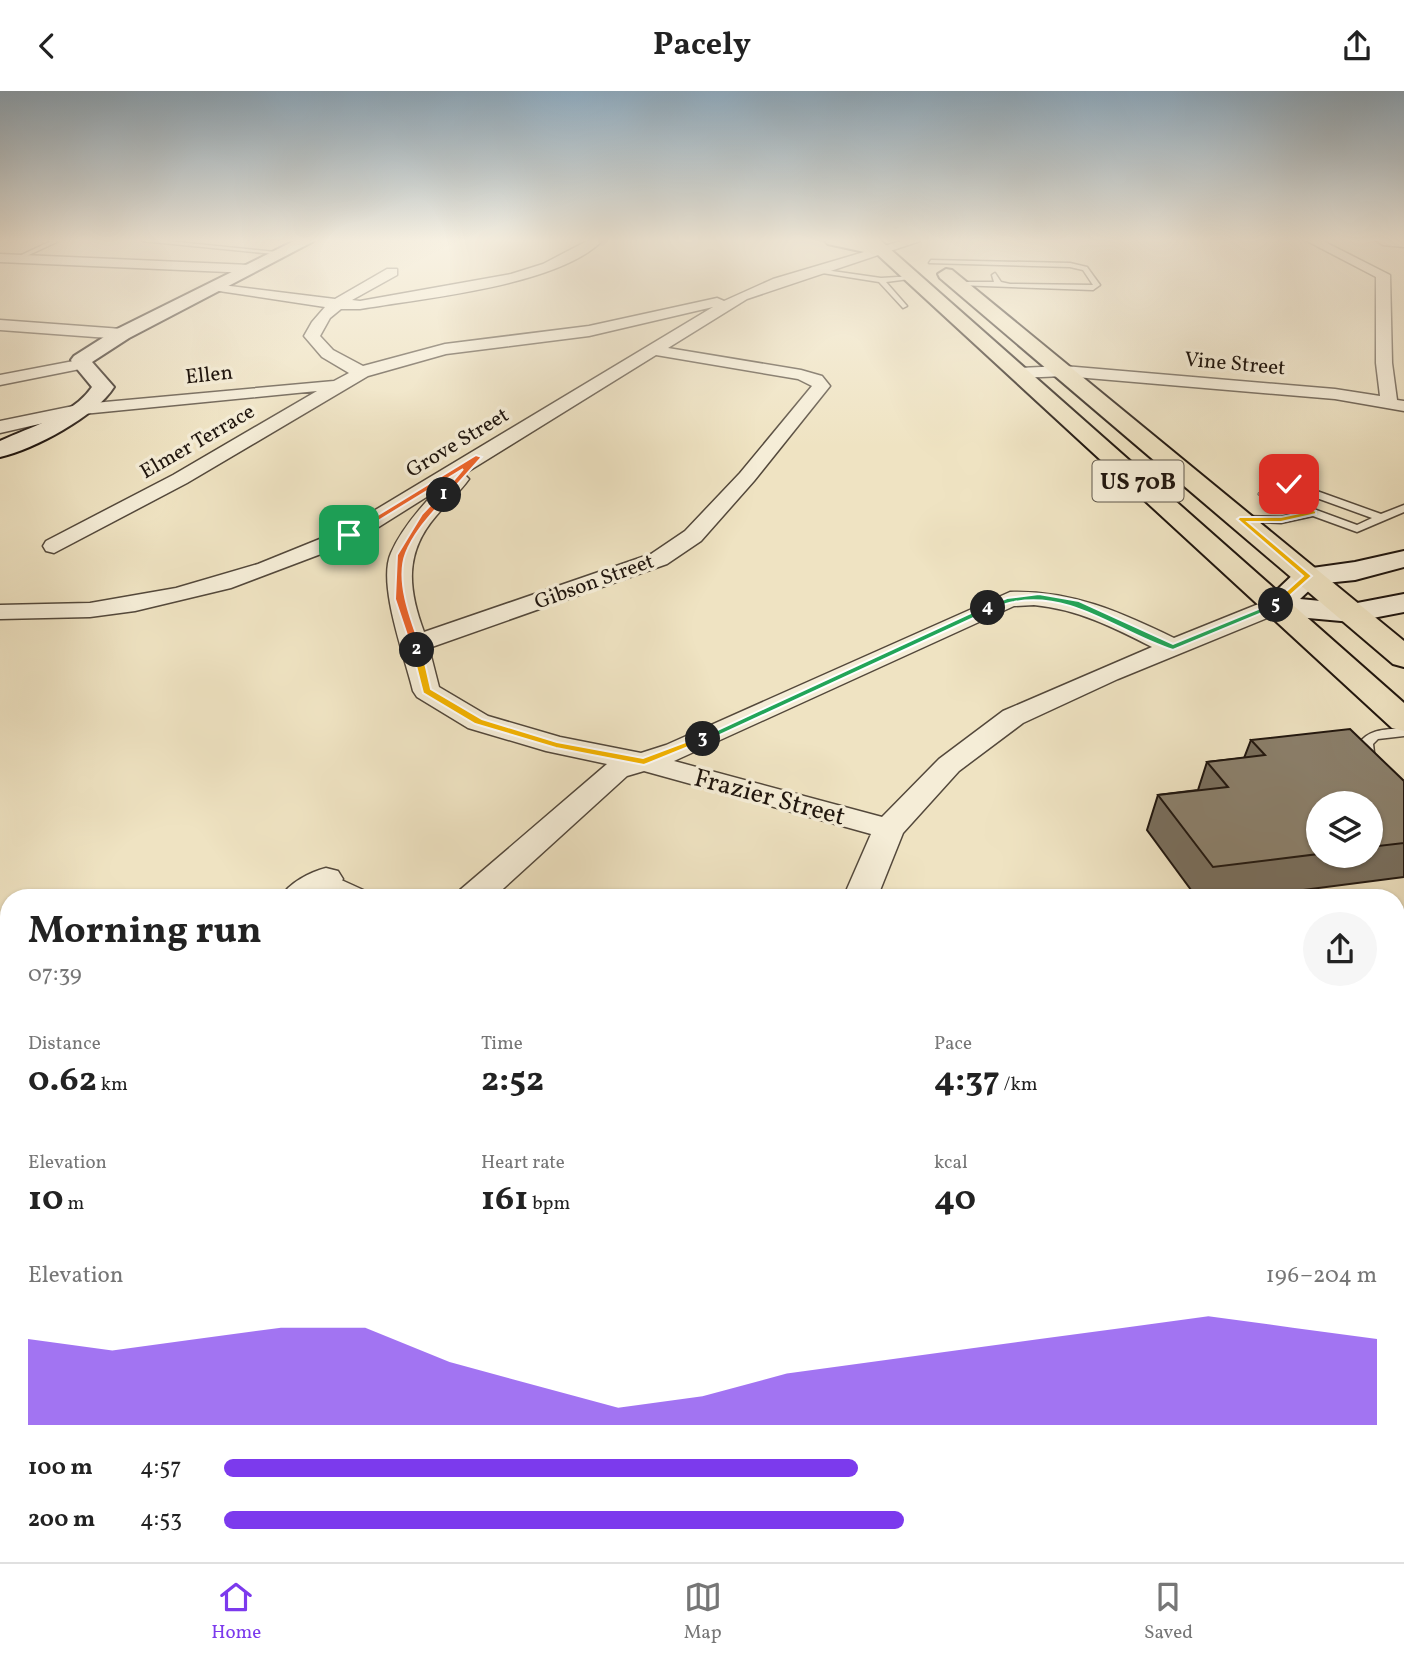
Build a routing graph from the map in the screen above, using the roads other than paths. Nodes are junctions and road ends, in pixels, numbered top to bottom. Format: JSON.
{"nodes":[{"id":1,"x":172,"y":310,"type":"edge"},
{"id":2,"x":331,"y":310,"type":"edge"},
{"id":3,"x":682,"y":310,"type":"edge"},
{"id":4,"x":719,"y":310,"type":"edge"},
{"id":5,"x":959,"y":310,"type":"edge"},
{"id":6,"x":989,"y":310,"type":"edge"},
{"id":7,"x":1387,"y":310,"type":"edge"},
{"id":8,"x":0,"y":325,"type":"edge"},
{"id":9,"x":56,"y":328,"type":"junction"},
{"id":10,"x":122,"y":334,"type":"junction"},
{"id":11,"x":0,"y":341,"type":"edge"},
{"id":12,"x":654,"y":350,"type":"junction"},
{"id":13,"x":83,"y":364,"type":"junction"},
{"id":14,"x":362,"y":372,"type":"junction"},
{"id":15,"x":1064,"y":372,"type":"junction"},
{"id":16,"x":1019,"y":373,"type":"junction"},
{"id":17,"x":0,"y":380,"type":"edge"},
{"id":18,"x":339,"y":384,"type":"junction"},
{"id":19,"x":1397,"y":404,"type":"edge"},
{"id":20,"x":83,"y":409,"type":"junction"},
{"id":21,"x":0,"y":427,"type":"edge"},
{"id":22,"x":0,"y":450,"type":"edge"},
{"id":23,"x":478,"y":457,"type":"junction"},
{"id":24,"x":1404,"y":508,"type":"edge"},
{"id":25,"x":1313,"y":511,"type":"junction"},
{"id":26,"x":1382,"y":518,"type":"junction"},
{"id":27,"x":1240,"y":519,"type":"junction"},
{"id":28,"x":54,"y":546,"type":"dead end"},
{"id":29,"x":1404,"y":559,"type":"edge"},
{"id":30,"x":1308,"y":576,"type":"junction"},
{"id":31,"x":1404,"y":603,"type":"edge"},
{"id":32,"x":1275,"y":606,"type":"junction"},
{"id":33,"x":0,"y":612,"type":"edge"},
{"id":34,"x":1352,"y":613,"type":"junction"},
{"id":35,"x":415,"y":644,"type":"junction"},
{"id":36,"x":1173,"y":647,"type":"junction"},
{"id":37,"x":1404,"y":657,"type":"edge"},
{"id":38,"x":1404,"y":721,"type":"edge"},
{"id":39,"x":1404,"y":732,"type":"edge"},
{"id":40,"x":644,"y":762,"type":"junction"},
{"id":41,"x":1386,"y":781,"type":"edge"},
{"id":42,"x":889,"y":829,"type":"junction"},
{"id":43,"x":326,"y":879,"type":"joint"},
{"id":44,"x":311,"y":889,"type":"edge"},
{"id":45,"x":347,"y":889,"type":"edge"},
{"id":46,"x":482,"y":889,"type":"edge"},
{"id":47,"x":864,"y":889,"type":"edge"}],
"edges":[{"from":1,"to":10,"type":"street"},
{"from":2,"to":14,"type":"street"},
{"from":3,"to":14,"type":"street","name":"Elmer Terrace"},
{"from":4,"to":12,"type":"street","name":"Grove Street"},
{"from":5,"to":16,"type":"main road","number":"US 70B"},
{"from":6,"to":15,"type":"main road","number":"US 70B"},
{"from":7,"to":19,"type":"street"},
{"from":8,"to":9,"type":"street"},
{"from":9,"to":10,"type":"street"},
{"from":9,"to":11,"type":"street"},
{"from":10,"to":13,"type":"street"},
{"from":12,"to":23,"type":"street","name":"Grove Street"},
{"from":12,"to":35,"type":"street","name":"Gibson Street"},
{"from":13,"to":17,"type":"street"},
{"from":13,"to":20,"type":"street"},
{"from":14,"to":18,"type":"street","name":"Elmer Terrace"},
{"from":15,"to":16,"type":"street","name":"Vine Street"},
{"from":15,"to":19,"type":"street","name":"Vine Street"},
{"from":15,"to":27,"type":"main road","number":"US 70B"},
{"from":16,"to":32,"type":"main road","number":"US 70B"},
{"from":18,"to":20,"type":"street","name":"Ellen"},
{"from":18,"to":28,"type":"street","name":"Elmer Terrace"},
{"from":20,"to":21,"type":"street","name":"Ellen"},
{"from":20,"to":22,"type":"street"},
{"from":23,"to":33,"type":"street","name":"Grove Street"},
{"from":23,"to":35,"type":"street","name":"Frazier Street"},
{"from":24,"to":26,"type":"lane"},
{"from":25,"to":26,"type":"lane"},
{"from":25,"to":26,"type":"lane"},
{"from":25,"to":27,"type":"lane"},
{"from":27,"to":30,"type":"main road","number":"US 70B"},
{"from":29,"to":30,"type":"street"},
{"from":30,"to":32,"type":"street"},
{"from":30,"to":34,"type":"main road","number":"US 70B"},
{"from":31,"to":34,"type":"street"},
{"from":32,"to":34,"type":"street"},
{"from":32,"to":36,"type":"street"},
{"from":32,"to":38,"type":"main road","number":"US 70B"},
{"from":34,"to":37,"type":"main road","number":"US 70B"},
{"from":35,"to":40,"type":"street","name":"Frazier Street"},
{"from":36,"to":40,"type":"street"},
{"from":36,"to":42,"type":"street"},
{"from":39,"to":41,"type":"lane"},
{"from":40,"to":42,"type":"street","name":"Frazier Street"},
{"from":40,"to":46,"type":"street"},
{"from":42,"to":47,"type":"street"},
{"from":43,"to":44,"type":"street"},
{"from":43,"to":45,"type":"lane"}]}
